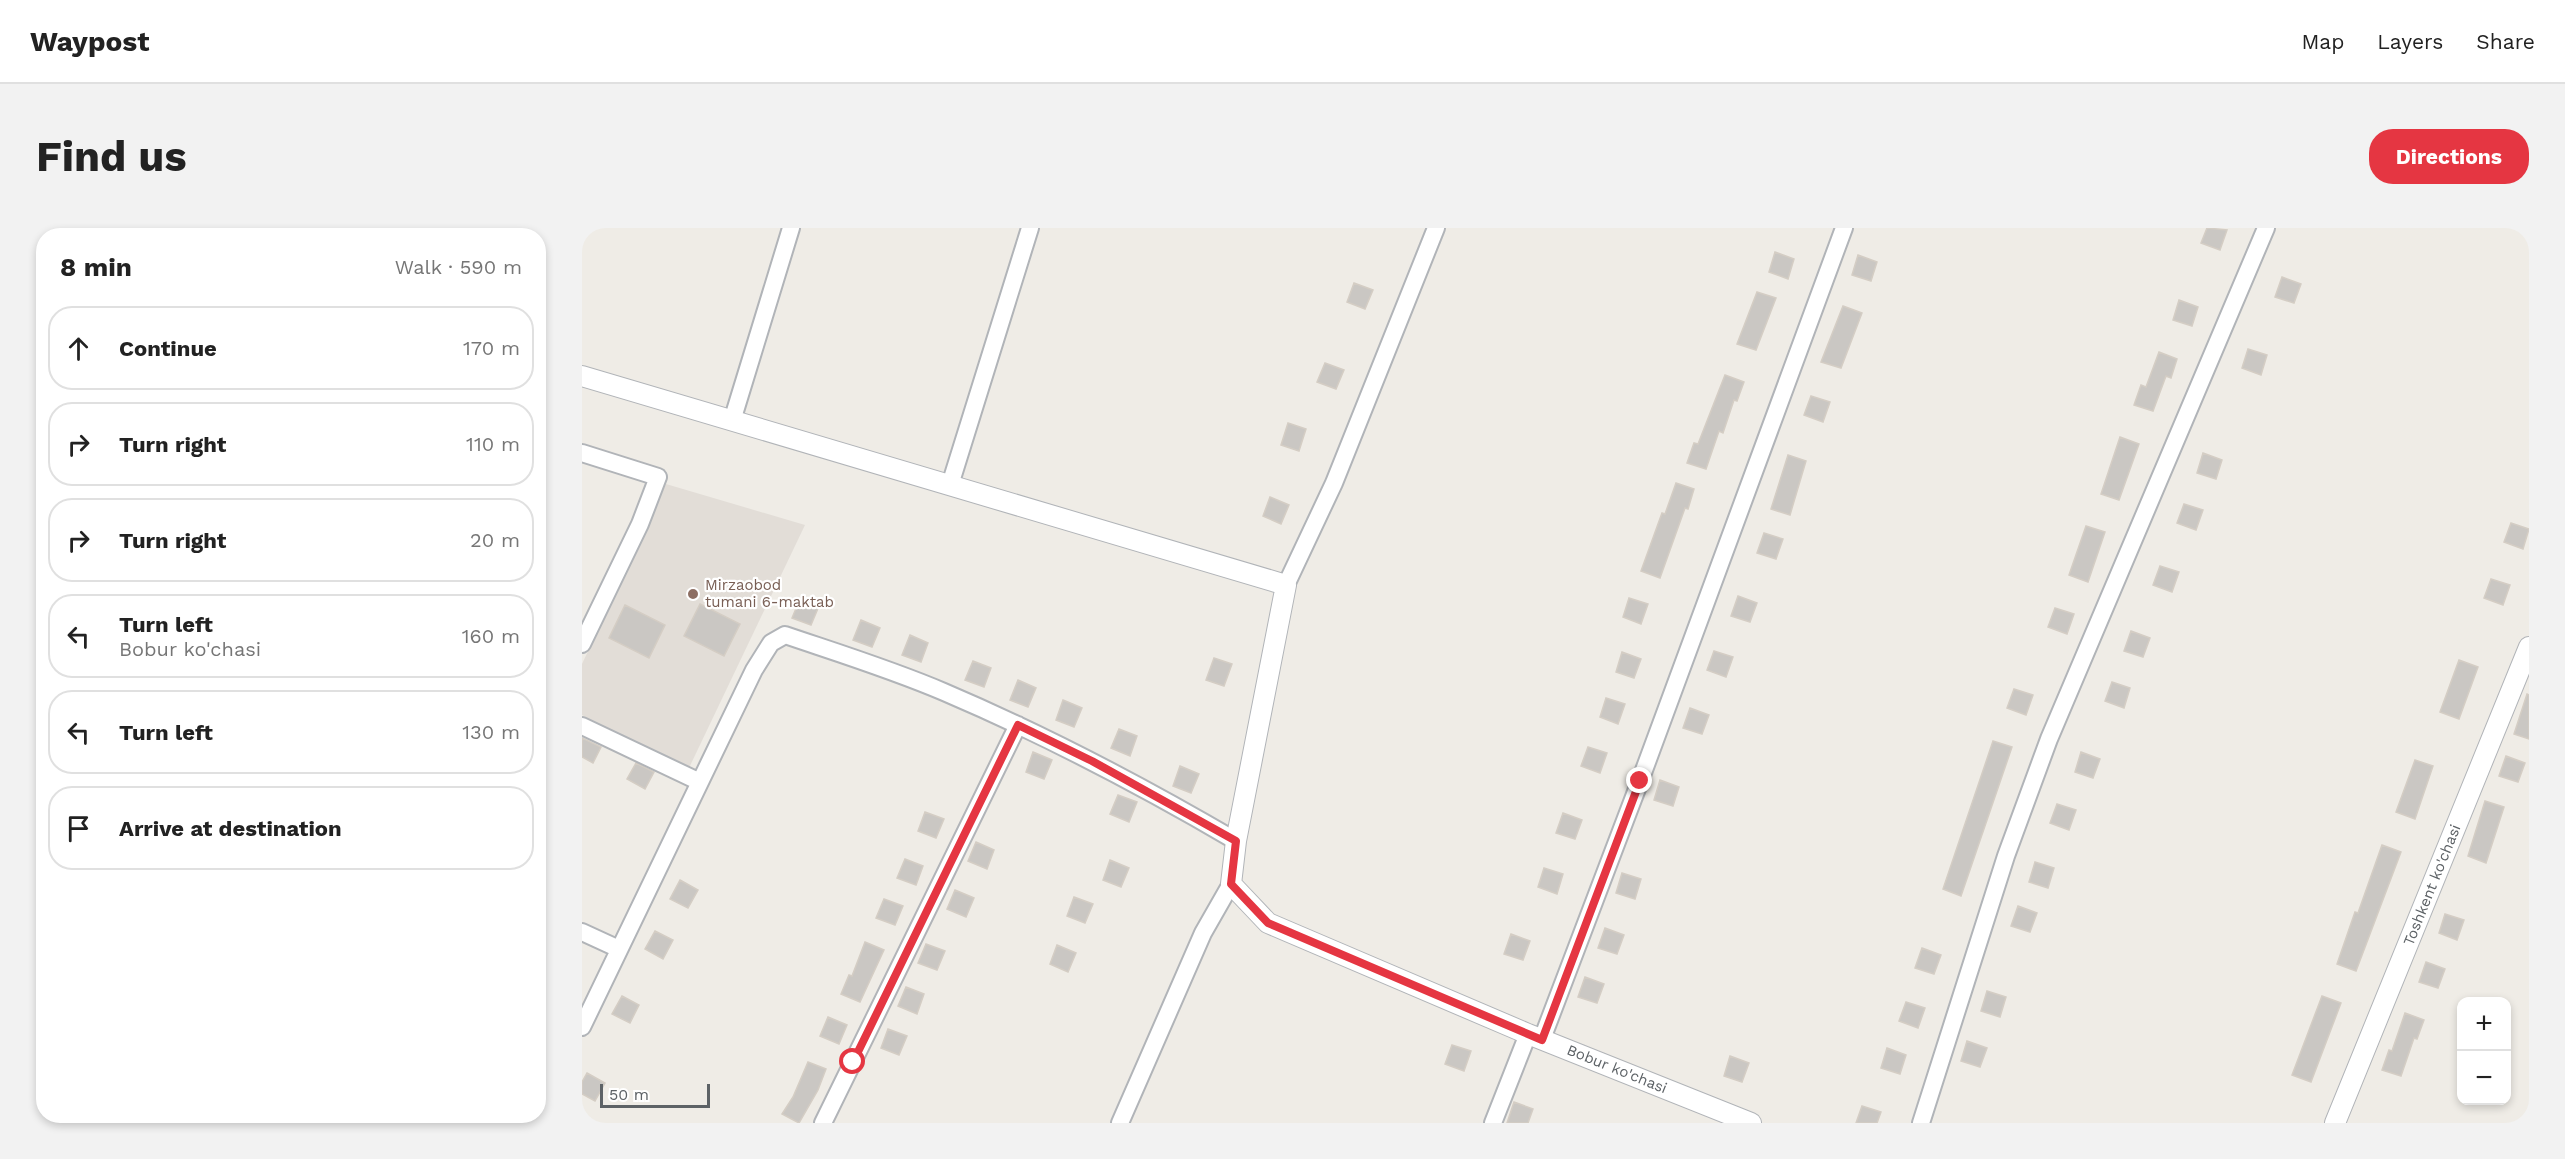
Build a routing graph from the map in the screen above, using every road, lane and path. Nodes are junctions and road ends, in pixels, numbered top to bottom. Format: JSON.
{"nodes":[{"id":1,"x":791,"y":228,"type":"edge"},
{"id":2,"x":1030,"y":228,"type":"edge"},
{"id":3,"x":1436,"y":228,"type":"edge"},
{"id":4,"x":1844,"y":228,"type":"edge"},
{"id":5,"x":2266,"y":228,"type":"edge"},
{"id":6,"x":582,"y":376,"type":"edge"},
{"id":7,"x":732,"y":421,"type":"junction"},
{"id":8,"x":582,"y":453,"type":"edge"},
{"id":9,"x":950,"y":485,"type":"junction"},
{"id":10,"x":1287,"y":585,"type":"junction"},
{"id":11,"x":582,"y":644,"type":"edge"},
{"id":12,"x":2529,"y":647,"type":"edge"},
{"id":13,"x":1018,"y":725,"type":"junction"},
{"id":14,"x":582,"y":726,"type":"edge"},
{"id":15,"x":700,"y":782,"type":"junction"},
{"id":16,"x":1236,"y":841,"type":"junction"},
{"id":17,"x":1231,"y":884,"type":"junction"},
{"id":18,"x":582,"y":932,"type":"edge"},
{"id":19,"x":619,"y":949,"type":"junction"},
{"id":20,"x":582,"y":1027,"type":"edge"},
{"id":21,"x":1535,"y":1037,"type":"junction"},
{"id":22,"x":823,"y":1123,"type":"edge"},
{"id":23,"x":1120,"y":1123,"type":"edge"},
{"id":24,"x":1492,"y":1123,"type":"edge"},
{"id":25,"x":1751,"y":1123,"type":"edge"},
{"id":26,"x":1921,"y":1123,"type":"edge"},
{"id":27,"x":2336,"y":1123,"type":"edge"}],
"edges":[{"from":1,"to":7,"type":"street"},
{"from":2,"to":9,"type":"street"},
{"from":3,"to":10,"type":"street"},
{"from":4,"to":21,"type":"street"},
{"from":5,"to":26,"type":"street"},
{"from":6,"to":7,"type":"street"},
{"from":7,"to":9,"type":"street"},
{"from":8,"to":11,"type":"street"},
{"from":9,"to":10,"type":"street"},
{"from":10,"to":16,"type":"street"},
{"from":12,"to":27,"type":"street","name":"Toshkent ko'chasi"},
{"from":13,"to":15,"type":"street"},
{"from":13,"to":16,"type":"street"},
{"from":13,"to":22,"type":"street"},
{"from":14,"to":15,"type":"street"},
{"from":15,"to":19,"type":"street"},
{"from":16,"to":17,"type":"street"},
{"from":17,"to":21,"type":"street","name":"Bobur ko'chasi"},
{"from":17,"to":23,"type":"street"},
{"from":18,"to":19,"type":"street"},
{"from":19,"to":20,"type":"street"},
{"from":21,"to":24,"type":"street"},
{"from":21,"to":25,"type":"street","name":"Bobur ko'chasi"}]}
